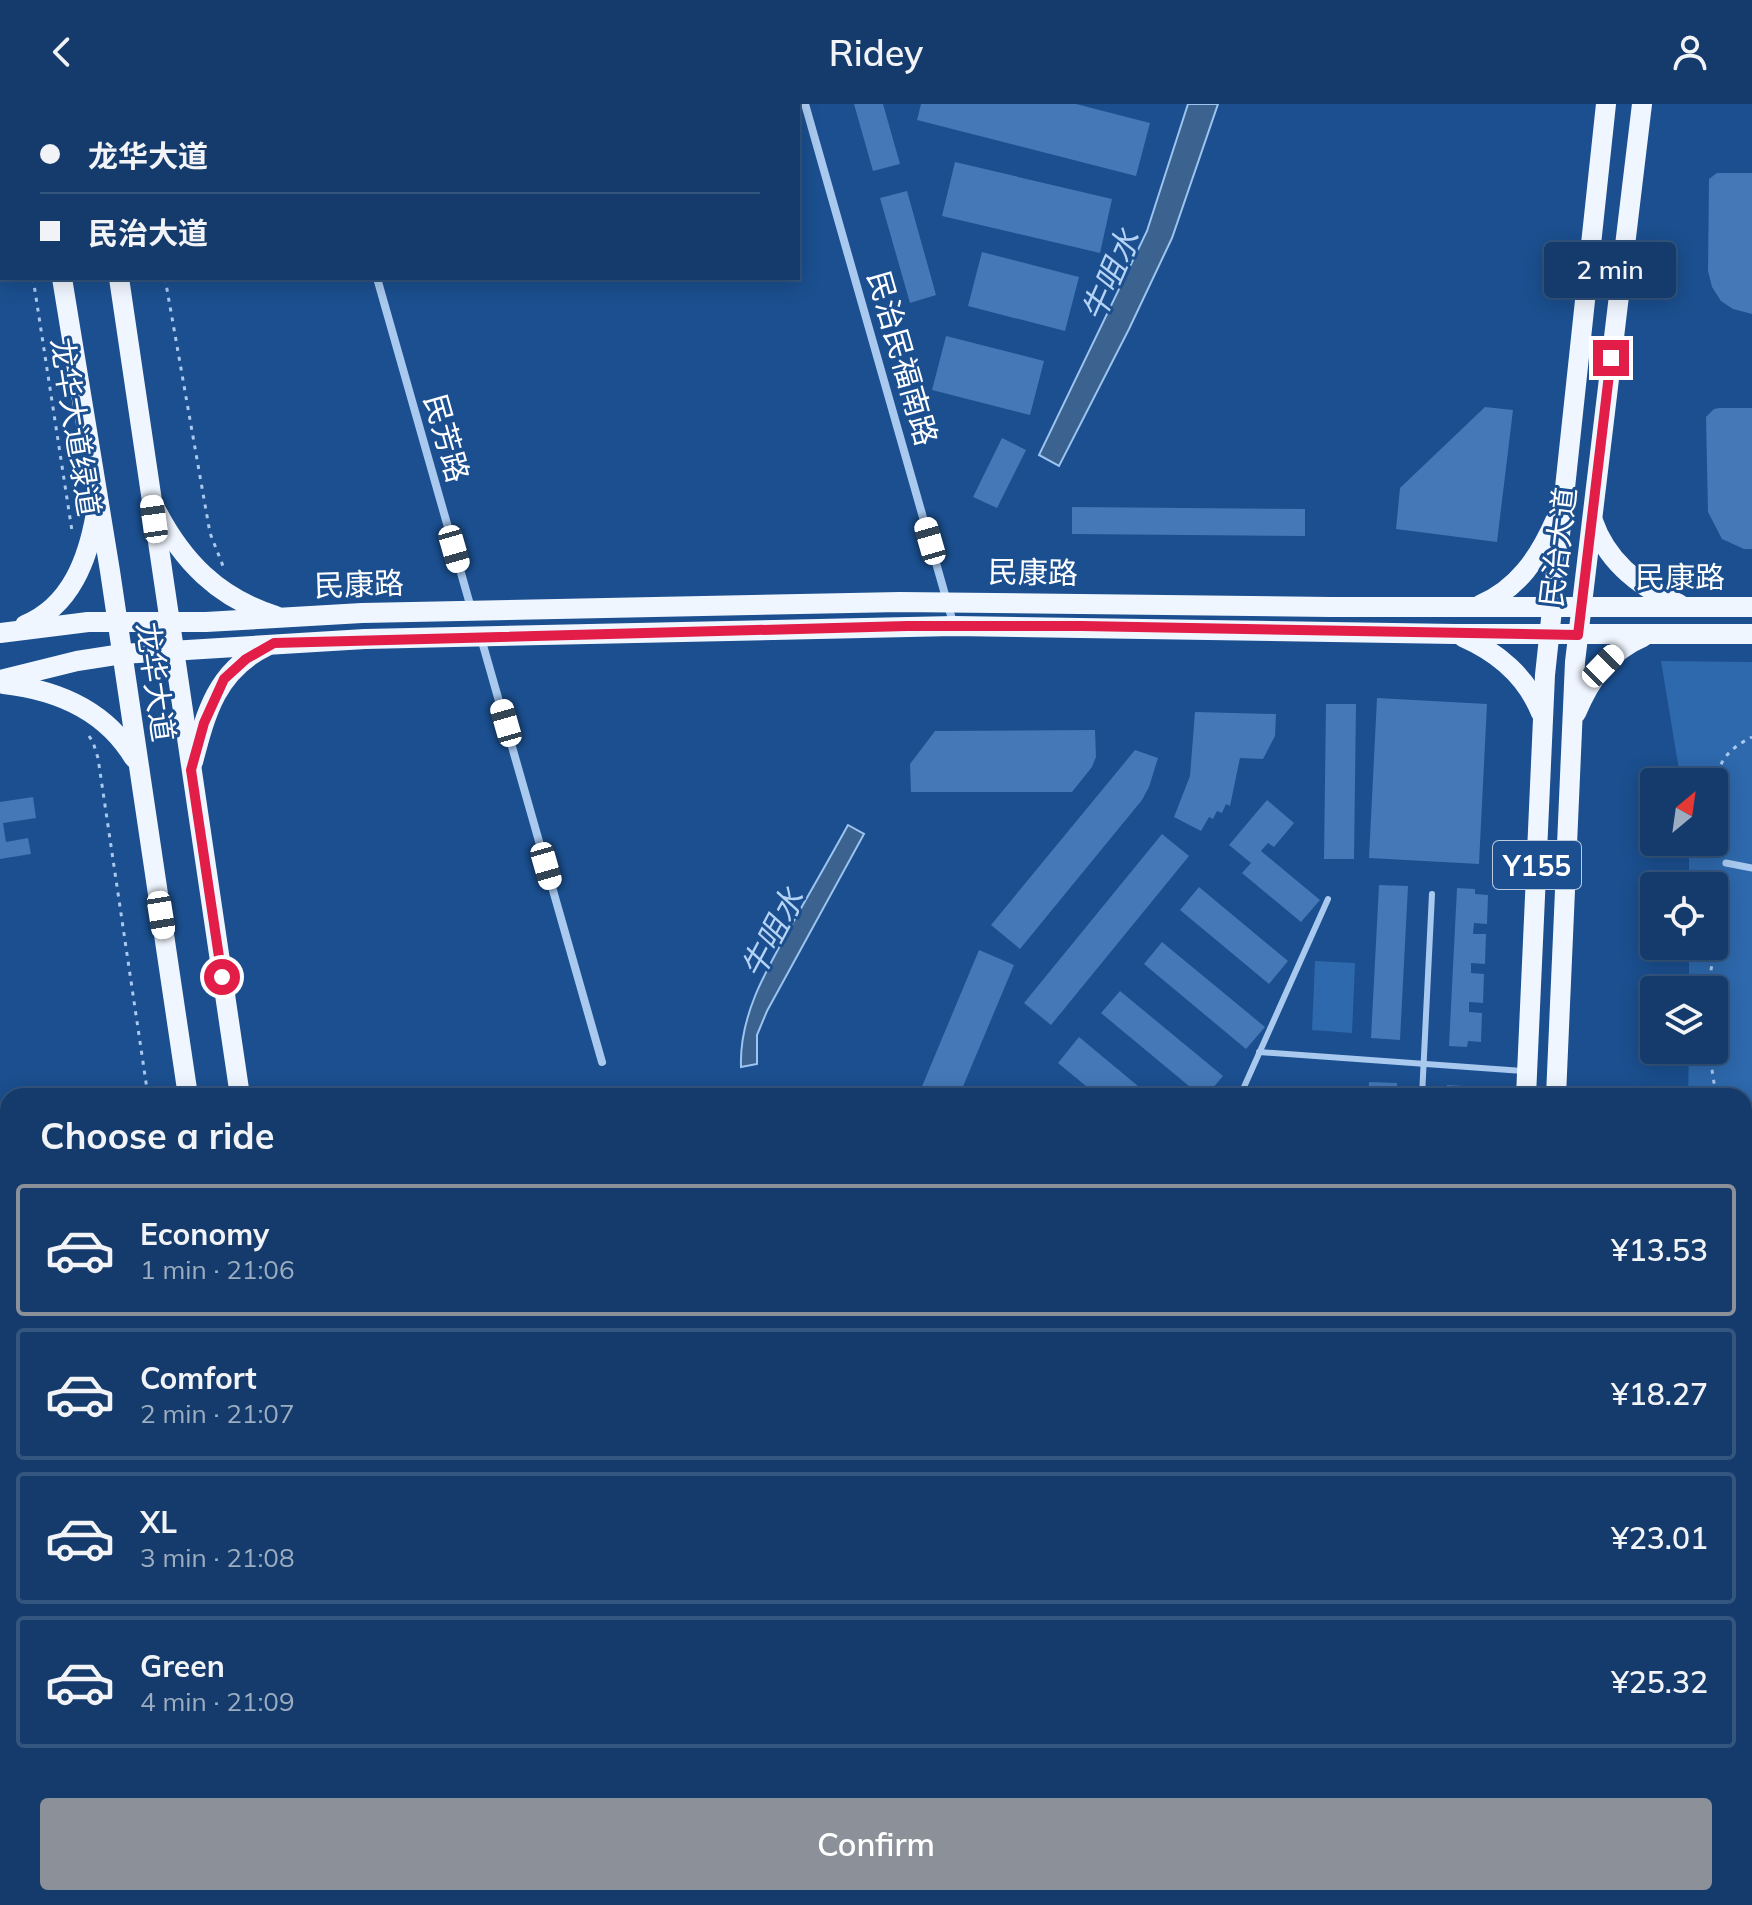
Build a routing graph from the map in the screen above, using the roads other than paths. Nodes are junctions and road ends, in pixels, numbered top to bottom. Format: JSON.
{"nodes":[{"id":1,"x":805,"y":104,"type":"edge"},
{"id":2,"x":1606,"y":104,"type":"edge"},
{"id":3,"x":1642,"y":104,"type":"edge"},
{"id":4,"x":62,"y":280,"type":"edge"},
{"id":5,"x":119,"y":280,"type":"edge"},
{"id":6,"x":378,"y":280,"type":"edge"},
{"id":7,"x":97,"y":497,"type":"junction"},
{"id":8,"x":151,"y":497,"type":"junction"},
{"id":9,"x":1562,"y":498,"type":"junction"},
{"id":10,"x":1592,"y":516,"type":"junction"},
{"id":11,"x":947,"y":602,"type":"junction"},
{"id":12,"x":1473,"y":607,"type":"junction"},
{"id":13,"x":1551,"y":607,"type":"junction"},
{"id":14,"x":1581,"y":607,"type":"junction"},
{"id":15,"x":1687,"y":607,"type":"junction"},
{"id":16,"x":1752,"y":607,"type":"edge"},
{"id":17,"x":472,"y":611,"type":"junction"},
{"id":18,"x":284,"y":618,"type":"junction"},
{"id":19,"x":117,"y":621,"type":"junction"},
{"id":20,"x":169,"y":622,"type":"junction"},
{"id":21,"x":954,"y":626,"type":"junction"},
{"id":22,"x":6,"y":632,"type":"edge"},
{"id":23,"x":1455,"y":634,"type":"junction"},
{"id":24,"x":1649,"y":634,"type":"junction"},
{"id":25,"x":1752,"y":634,"type":"edge"},
{"id":26,"x":1548,"y":635,"type":"junction"},
{"id":27,"x":1578,"y":635,"type":"junction"},
{"id":28,"x":480,"y":637,"type":"junction"},
{"id":29,"x":274,"y":643,"type":"junction"},
{"id":30,"x":173,"y":650,"type":"junction"},
{"id":31,"x":122,"y":654,"type":"junction"},
{"id":32,"x":0,"y":682,"type":"edge"},
{"id":33,"x":1543,"y":718,"type":"junction"},
{"id":34,"x":1571,"y":724,"type":"junction"},
{"id":35,"x":138,"y":765,"type":"junction"},
{"id":36,"x":191,"y":770,"type":"junction"},
{"id":37,"x":1726,"y":863,"type":"road end"},
{"id":38,"x":1752,"y":868,"type":"edge"},
{"id":39,"x":1432,"y":894,"type":"dead end"},
{"id":40,"x":1328,"y":899,"type":"dead end"},
{"id":41,"x":1259,"y":1052,"type":"junction"},
{"id":42,"x":602,"y":1062,"type":"dead end"},
{"id":43,"x":1423,"y":1064,"type":"junction"},
{"id":44,"x":1527,"y":1071,"type":"junction"},
{"id":45,"x":187,"y":1088,"type":"edge"},
{"id":46,"x":239,"y":1088,"type":"edge"},
{"id":47,"x":1243,"y":1088,"type":"edge"},
{"id":48,"x":1422,"y":1088,"type":"edge"},
{"id":49,"x":1526,"y":1088,"type":"edge"},
{"id":50,"x":1556,"y":1088,"type":"edge"}],
"edges":[{"from":1,"to":11,"type":"street","name":"民治民福南路"},
{"from":2,"to":9,"type":"main road","name":"民治大道","number":"Y155"},
{"from":3,"to":10,"type":"main road","name":"民治大道","number":"Y155"},
{"from":4,"to":7,"type":"main road","name":"龙华大道"},
{"from":5,"to":8,"type":"main road","name":"龙华大道"},
{"from":6,"to":17,"type":"street","name":"民芳路"},
{"from":7,"to":19,"type":"main road","name":"龙华大道"},
{"from":7,"to":22,"type":"main road"},
{"from":8,"to":18,"type":"main road"},
{"from":8,"to":20,"type":"main road","name":"龙华大道"},
{"from":9,"to":12,"type":"main road"},
{"from":9,"to":13,"type":"main road","name":"民治大道","number":"Y155"},
{"from":10,"to":14,"type":"main road","name":"民治大道","number":"Y155"},
{"from":10,"to":15,"type":"main road"},
{"from":11,"to":12,"type":"main road","name":"民康路"},
{"from":11,"to":17,"type":"main road","name":"民康路"},
{"from":11,"to":21,"type":"street","name":"民治民福南路"},
{"from":12,"to":13,"type":"main road","name":"民康路"},
{"from":13,"to":14,"type":"main road","name":"民康路"},
{"from":13,"to":26,"type":"main road","name":"民治大道","number":"Y155"},
{"from":14,"to":15,"type":"main road","name":"民康路"},
{"from":14,"to":27,"type":"main road","name":"民治大道","number":"Y155"},
{"from":15,"to":16,"type":"main road","name":"民康路"},
{"from":17,"to":18,"type":"main road","name":"民康路"},
{"from":18,"to":20,"type":"main road","name":"民康路"},
{"from":19,"to":20,"type":"main road","name":"民康路"},
{"from":19,"to":22,"type":"main road","name":"民康路"},
{"from":19,"to":31,"type":"main road","name":"龙华大道"},
{"from":20,"to":30,"type":"main road","name":"龙华大道"},
{"from":21,"to":23,"type":"main road","name":"民康路"},
{"from":21,"to":28,"type":"main road","name":"民康路"},
{"from":23,"to":26,"type":"main road","name":"民康路"},
{"from":23,"to":33,"type":"main road"},
{"from":24,"to":25,"type":"main road","name":"民康路"},
{"from":24,"to":27,"type":"main road","name":"民康路"},
{"from":24,"to":34,"type":"main road"},
{"from":26,"to":27,"type":"main road","name":"民康路"},
{"from":26,"to":33,"type":"main road","name":"民治大道","number":"Y155"},
{"from":27,"to":34,"type":"main road","name":"民治大道","number":"Y155"},
{"from":28,"to":29,"type":"main road","name":"民康路"},
{"from":28,"to":42,"type":"street"},
{"from":29,"to":30,"type":"main road","name":"民康路"},
{"from":29,"to":36,"type":"main road"},
{"from":30,"to":31,"type":"main road","name":"民康路"},
{"from":30,"to":36,"type":"main road","name":"龙华大道"},
{"from":31,"to":32,"type":"main road","name":"民康路"},
{"from":31,"to":35,"type":"main road","name":"龙华大道"},
{"from":32,"to":35,"type":"main road"},
{"from":33,"to":44,"type":"main road","name":"民治大道","number":"Y155"},
{"from":34,"to":50,"type":"main road","name":"民治大道","number":"Y155"},
{"from":35,"to":45,"type":"main road","name":"龙华大道"},
{"from":36,"to":46,"type":"main road","name":"龙华大道"},
{"from":37,"to":38,"type":"street"},
{"from":39,"to":43,"type":"lane"},
{"from":40,"to":41,"type":"lane"},
{"from":41,"to":43,"type":"lane"},
{"from":41,"to":47,"type":"lane"},
{"from":43,"to":44,"type":"lane"},
{"from":43,"to":48,"type":"lane"},
{"from":44,"to":49,"type":"main road","name":"民治大道","number":"Y155"}]}
